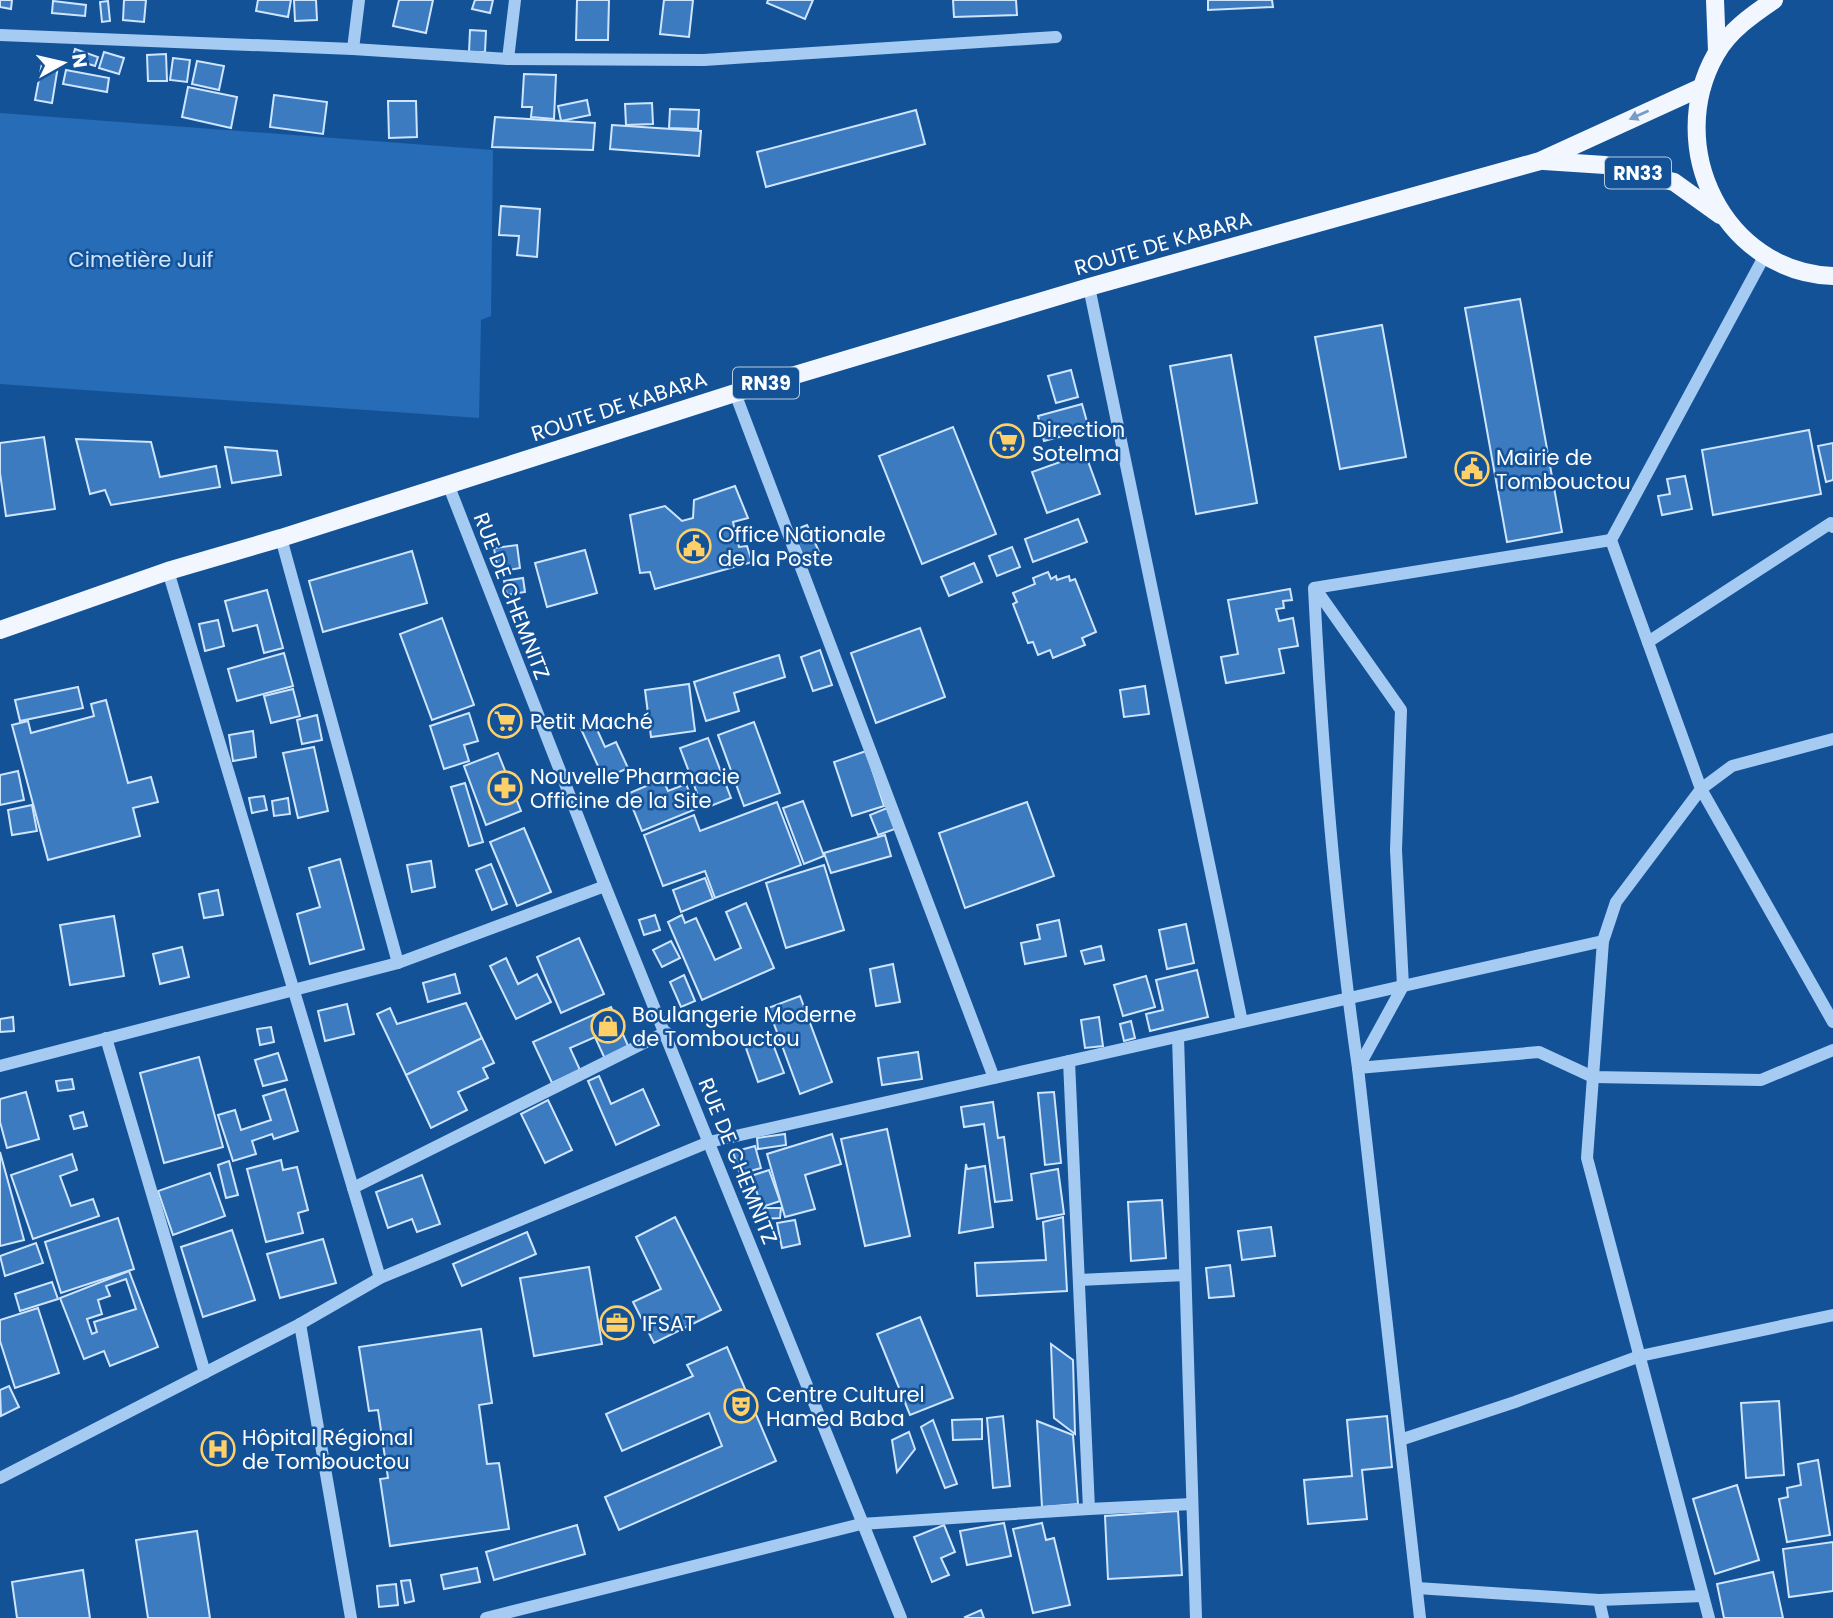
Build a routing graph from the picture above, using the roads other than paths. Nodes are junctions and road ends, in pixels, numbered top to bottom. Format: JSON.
{"nodes":[{"id":1,"x":359,"y":0,"type":"edge"},
{"id":2,"x":515,"y":0,"type":"edge"},
{"id":3,"x":1715,"y":0,"type":"edge"},
{"id":4,"x":1774,"y":0,"type":"edge"},
{"id":5,"x":0,"y":35,"type":"edge"},
{"id":6,"x":1056,"y":37,"type":"dead end"},
{"id":7,"x":353,"y":49,"type":"junction"},
{"id":8,"x":1717,"y":51,"type":"junction"},
{"id":9,"x":508,"y":59,"type":"junction"},
{"id":10,"x":1702,"y":87,"type":"junction"},
{"id":11,"x":1540,"y":161,"type":"junction"},
{"id":12,"x":1724,"y":218,"type":"junction"},
{"id":13,"x":1765,"y":255,"type":"junction"},
{"id":14,"x":1833,"y":278,"type":"edge"},
{"id":15,"x":1089,"y":286,"type":"junction"},
{"id":16,"x":734,"y":393,"type":"junction"},
{"id":17,"x":448,"y":484,"type":"junction"},
{"id":18,"x":1833,"y":527,"type":"edge"},
{"id":19,"x":281,"y":538,"type":"junction"},
{"id":20,"x":1611,"y":540,"type":"junction"},
{"id":21,"x":168,"y":571,"type":"junction"},
{"id":22,"x":1314,"y":588,"type":"junction"},
{"id":23,"x":0,"y":630,"type":"edge"},
{"id":24,"x":1648,"y":642,"type":"junction"},
{"id":25,"x":1833,"y":739,"type":"edge"},
{"id":26,"x":1701,"y":789,"type":"junction"},
{"id":27,"x":605,"y":886,"type":"junction"},
{"id":28,"x":1603,"y":941,"type":"junction"},
{"id":29,"x":398,"y":963,"type":"junction"},
{"id":30,"x":1403,"y":986,"type":"junction"},
{"id":31,"x":294,"y":989,"type":"junction"},
{"id":32,"x":1348,"y":998,"type":"junction"},
{"id":33,"x":1833,"y":1021,"type":"edge"},
{"id":34,"x":1242,"y":1022,"type":"junction"},
{"id":35,"x":666,"y":1032,"type":"junction"},
{"id":36,"x":1178,"y":1037,"type":"junction"},
{"id":37,"x":106,"y":1038,"type":"junction"},
{"id":38,"x":1833,"y":1050,"type":"edge"},
{"id":39,"x":1069,"y":1061,"type":"junction"},
{"id":40,"x":0,"y":1066,"type":"edge"},
{"id":41,"x":1358,"y":1068,"type":"junction"},
{"id":42,"x":1593,"y":1077,"type":"junction"},
{"id":43,"x":994,"y":1078,"type":"junction"},
{"id":44,"x":709,"y":1142,"type":"junction"},
{"id":45,"x":353,"y":1188,"type":"junction"},
{"id":46,"x":1185,"y":1275,"type":"junction"},
{"id":47,"x":380,"y":1278,"type":"junction"},
{"id":48,"x":1079,"y":1280,"type":"junction"},
{"id":49,"x":1833,"y":1315,"type":"edge"},
{"id":50,"x":300,"y":1324,"type":"junction"},
{"id":51,"x":1640,"y":1356,"type":"junction"},
{"id":52,"x":205,"y":1373,"type":"junction"},
{"id":53,"x":1400,"y":1440,"type":"junction"},
{"id":54,"x":0,"y":1460,"type":"edge"},
{"id":55,"x":3,"y":1476,"type":"edge"},
{"id":56,"x":1192,"y":1504,"type":"junction"},
{"id":57,"x":1089,"y":1510,"type":"junction"},
{"id":58,"x":861,"y":1524,"type":"junction"},
{"id":59,"x":1417,"y":1588,"type":"junction"},
{"id":60,"x":1703,"y":1596,"type":"junction"},
{"id":61,"x":1599,"y":1600,"type":"junction"},
{"id":62,"x":351,"y":1618,"type":"edge"},
{"id":63,"x":486,"y":1618,"type":"edge"},
{"id":64,"x":901,"y":1618,"type":"edge"},
{"id":65,"x":1196,"y":1618,"type":"edge"},
{"id":66,"x":1420,"y":1618,"type":"edge"},
{"id":67,"x":1603,"y":1618,"type":"edge"},
{"id":68,"x":1709,"y":1618,"type":"edge"}],
"edges":[{"from":1,"to":7,"type":"street"},
{"from":2,"to":9,"type":"street"},
{"from":3,"to":8,"type":"main road"},
{"from":4,"to":8,"type":"main road"},
{"from":5,"to":7,"type":"street"},
{"from":6,"to":9,"type":"street"},
{"from":7,"to":9,"type":"street"},
{"from":8,"to":10,"type":"main road"},
{"from":10,"to":11,"type":"main road","number":"RN33","one_way":true},
{"from":10,"to":12,"type":"main road"},
{"from":11,"to":12,"type":"main road","number":"RN33"},
{"from":11,"to":15,"type":"main road","name":"ROUTE DE KABARA","number":"RN39"},
{"from":12,"to":13,"type":"main road"},
{"from":13,"to":14,"type":"main road"},
{"from":13,"to":20,"type":"street"},
{"from":15,"to":16,"type":"main road","name":"ROUTE DE KABARA","number":"RN39"},
{"from":15,"to":34,"type":"street"},
{"from":16,"to":17,"type":"main road","name":"ROUTE DE KABARA","number":"RN39"},
{"from":16,"to":43,"type":"street"},
{"from":17,"to":19,"type":"main road","name":"ROUTE DE KABARA","number":"RN39"},
{"from":17,"to":27,"type":"street","name":"RUE DE CHEMNITZ"},
{"from":18,"to":24,"type":"street"},
{"from":19,"to":21,"type":"main road","name":"ROUTE DE KABARA","number":"RN39"},
{"from":19,"to":29,"type":"street"},
{"from":20,"to":22,"type":"street"},
{"from":20,"to":24,"type":"street"},
{"from":21,"to":23,"type":"main road","name":"ROUTE DE KABARA","number":"RN39"},
{"from":21,"to":31,"type":"street"},
{"from":22,"to":30,"type":"street"},
{"from":22,"to":32,"type":"street"},
{"from":24,"to":26,"type":"street"},
{"from":25,"to":26,"type":"street"},
{"from":26,"to":28,"type":"street"},
{"from":26,"to":33,"type":"street"},
{"from":27,"to":29,"type":"street"},
{"from":27,"to":35,"type":"street","name":"RUE DE CHEMNITZ"},
{"from":28,"to":30,"type":"street"},
{"from":28,"to":42,"type":"street"},
{"from":29,"to":31,"type":"street"},
{"from":30,"to":32,"type":"street"},
{"from":30,"to":41,"type":"street"},
{"from":31,"to":37,"type":"street"},
{"from":31,"to":45,"type":"street"},
{"from":32,"to":34,"type":"street"},
{"from":32,"to":41,"type":"street"},
{"from":34,"to":36,"type":"street"},
{"from":35,"to":44,"type":"street","name":"RUE DE CHEMNITZ"},
{"from":35,"to":45,"type":"street"},
{"from":36,"to":39,"type":"street"},
{"from":36,"to":46,"type":"street"},
{"from":37,"to":40,"type":"street"},
{"from":37,"to":52,"type":"street"},
{"from":38,"to":42,"type":"street"},
{"from":39,"to":43,"type":"street"},
{"from":39,"to":48,"type":"street"},
{"from":41,"to":42,"type":"street"},
{"from":41,"to":53,"type":"street"},
{"from":42,"to":51,"type":"street"},
{"from":43,"to":44,"type":"street"},
{"from":44,"to":47,"type":"street"},
{"from":44,"to":58,"type":"street","name":"RUE DE CHEMNITZ"},
{"from":45,"to":47,"type":"street"},
{"from":46,"to":48,"type":"street"},
{"from":46,"to":56,"type":"street"},
{"from":47,"to":50,"type":"street"},
{"from":48,"to":57,"type":"street"},
{"from":49,"to":51,"type":"street"},
{"from":50,"to":52,"type":"street"},
{"from":50,"to":62,"type":"street"},
{"from":51,"to":53,"type":"street"},
{"from":51,"to":60,"type":"street"},
{"from":52,"to":55,"type":"street"},
{"from":53,"to":59,"type":"street"},
{"from":54,"to":55,"type":"street"},
{"from":56,"to":57,"type":"street"},
{"from":56,"to":65,"type":"street"},
{"from":57,"to":58,"type":"street"},
{"from":58,"to":63,"type":"street"},
{"from":58,"to":64,"type":"street","name":"RUE DE CHEMNITZ"},
{"from":59,"to":61,"type":"street"},
{"from":59,"to":66,"type":"street"},
{"from":60,"to":61,"type":"street"},
{"from":60,"to":68,"type":"street"},
{"from":61,"to":67,"type":"street"}]}
